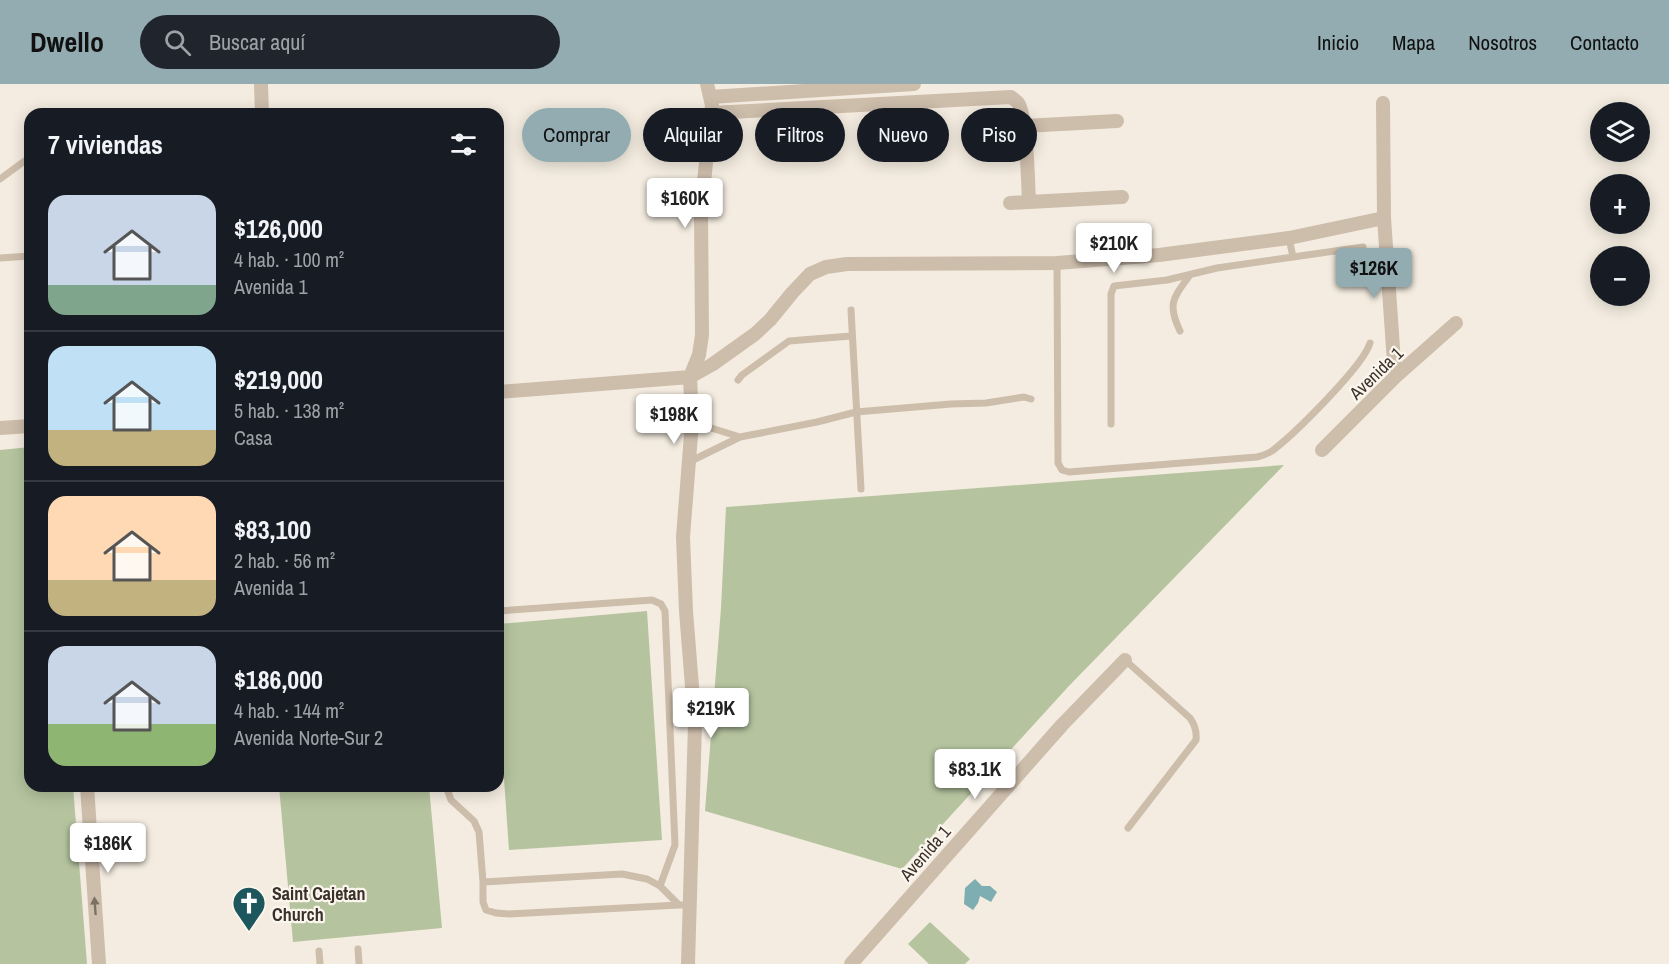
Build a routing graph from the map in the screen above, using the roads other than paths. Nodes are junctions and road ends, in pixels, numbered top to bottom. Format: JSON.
{"nodes":[{"id":1,"x":261,"y":84,"type":"edge"},
{"id":2,"x":914,"y":84,"type":"edge"},
{"id":3,"x":709,"y":91,"type":"edge"},
{"id":4,"x":1383,"y":102,"type":"dead end"},
{"id":5,"x":262,"y":108,"type":"edge"},
{"id":6,"x":712,"y":108,"type":"edge"},
{"id":7,"x":1021,"y":108,"type":"edge"},
{"id":8,"x":743,"y":111,"type":"edge"},
{"id":9,"x":1117,"y":121,"type":"dead end"},
{"id":10,"x":1037,"y":125,"type":"edge"},
{"id":11,"x":24,"y":161,"type":"edge"},
{"id":12,"x":706,"y":162,"type":"edge"},
{"id":13,"x":1026,"y":162,"type":"edge"},
{"id":14,"x":0,"y":179,"type":"edge"},
{"id":15,"x":1122,"y":197,"type":"dead end"},
{"id":16,"x":1029,"y":202,"type":"junction"},
{"id":17,"x":1010,"y":204,"type":"dead end"},
{"id":18,"x":1384,"y":218,"type":"junction"},
{"id":19,"x":1289,"y":238,"type":"junction"},
{"id":20,"x":1363,"y":247,"type":"dead end"},
{"id":21,"x":24,"y":256,"type":"edge"},
{"id":22,"x":1293,"y":257,"type":"junction"},
{"id":23,"x":0,"y":258,"type":"edge"},
{"id":24,"x":1057,"y":263,"type":"junction"},
{"id":25,"x":1190,"y":275,"type":"junction"},
{"id":26,"x":851,"y":310,"type":"dead end"},
{"id":27,"x":1456,"y":323,"type":"dead end"},
{"id":28,"x":1180,"y":332,"type":"dead end"},
{"id":29,"x":851,"y":336,"type":"junction"},
{"id":30,"x":1370,"y":343,"type":"dead end"},
{"id":31,"x":690,"y":376,"type":"junction"},
{"id":32,"x":1395,"y":377,"type":"junction"},
{"id":33,"x":738,"y":380,"type":"dead end"},
{"id":34,"x":504,"y":392,"type":"edge"},
{"id":35,"x":1031,"y":399,"type":"dead end"},
{"id":36,"x":856,"y":412,"type":"junction"},
{"id":37,"x":692,"y":422,"type":"junction"},
{"id":38,"x":1111,"y":424,"type":"dead end"},
{"id":39,"x":24,"y":426,"type":"edge"},
{"id":40,"x":0,"y":428,"type":"edge"},
{"id":41,"x":740,"y":437,"type":"junction"},
{"id":42,"x":1322,"y":450,"type":"dead end"},
{"id":43,"x":689,"y":463,"type":"junction"},
{"id":44,"x":861,"y":489,"type":"dead end"},
{"id":45,"x":504,"y":610,"type":"edge"},
{"id":46,"x":1125,"y":660,"type":"joint"},
{"id":47,"x":87,"y":792,"type":"edge"},
{"id":48,"x":448,"y":792,"type":"edge"},
{"id":49,"x":1128,"y":828,"type":"dead end"},
{"id":50,"x":483,"y":882,"type":"junction"},
{"id":51,"x":660,"y":886,"type":"junction"},
{"id":52,"x":685,"y":905,"type":"junction"},
{"id":53,"x":358,"y":949,"type":"dead end"},
{"id":54,"x":319,"y":951,"type":"dead end"},
{"id":55,"x":99,"y":964,"type":"edge"},
{"id":56,"x":320,"y":964,"type":"edge"},
{"id":57,"x":359,"y":964,"type":"edge"},
{"id":58,"x":688,"y":964,"type":"edge"},
{"id":59,"x":851,"y":964,"type":"edge"}],
"edges":[{"from":1,"to":5,"type":"street"},
{"from":2,"to":3,"type":"street"},
{"from":3,"to":6,"type":"street"},
{"from":4,"to":18,"type":"street"},
{"from":7,"to":8,"type":"street"},
{"from":9,"to":10,"type":"street"},
{"from":11,"to":14,"type":"lane"},
{"from":12,"to":31,"type":"street"},
{"from":13,"to":16,"type":"street"},
{"from":15,"to":16,"type":"street"},
{"from":16,"to":17,"type":"street"},
{"from":18,"to":19,"type":"street"},
{"from":18,"to":32,"type":"street"},
{"from":19,"to":22,"type":"lane"},
{"from":19,"to":24,"type":"street"},
{"from":20,"to":22,"type":"lane"},
{"from":21,"to":23,"type":"lane"},
{"from":22,"to":25,"type":"lane"},
{"from":24,"to":30,"type":"lane"},
{"from":24,"to":31,"type":"street"},
{"from":25,"to":28,"type":"lane"},
{"from":25,"to":38,"type":"lane"},
{"from":26,"to":29,"type":"lane"},
{"from":27,"to":32,"type":"street","name":"Avenida 1"},
{"from":29,"to":33,"type":"lane"},
{"from":29,"to":36,"type":"lane"},
{"from":31,"to":34,"type":"street"},
{"from":31,"to":37,"type":"street"},
{"from":32,"to":42,"type":"street","name":"Avenida 1"},
{"from":35,"to":36,"type":"lane"},
{"from":36,"to":41,"type":"lane"},
{"from":36,"to":44,"type":"lane"},
{"from":37,"to":41,"type":"lane"},
{"from":37,"to":43,"type":"street"},
{"from":39,"to":40,"type":"street"},
{"from":41,"to":43,"type":"lane"},
{"from":43,"to":52,"type":"street"},
{"from":45,"to":51,"type":"lane"},
{"from":46,"to":49,"type":"lane"},
{"from":46,"to":59,"type":"street","name":"Avenida 1"},
{"from":55,"to":47,"type":"street","one_way":true},
{"from":48,"to":50,"type":"lane"},
{"from":50,"to":51,"type":"lane"},
{"from":50,"to":52,"type":"lane"},
{"from":51,"to":52,"type":"lane"},
{"from":52,"to":58,"type":"street"},
{"from":53,"to":57,"type":"lane"},
{"from":54,"to":56,"type":"lane"}]}
